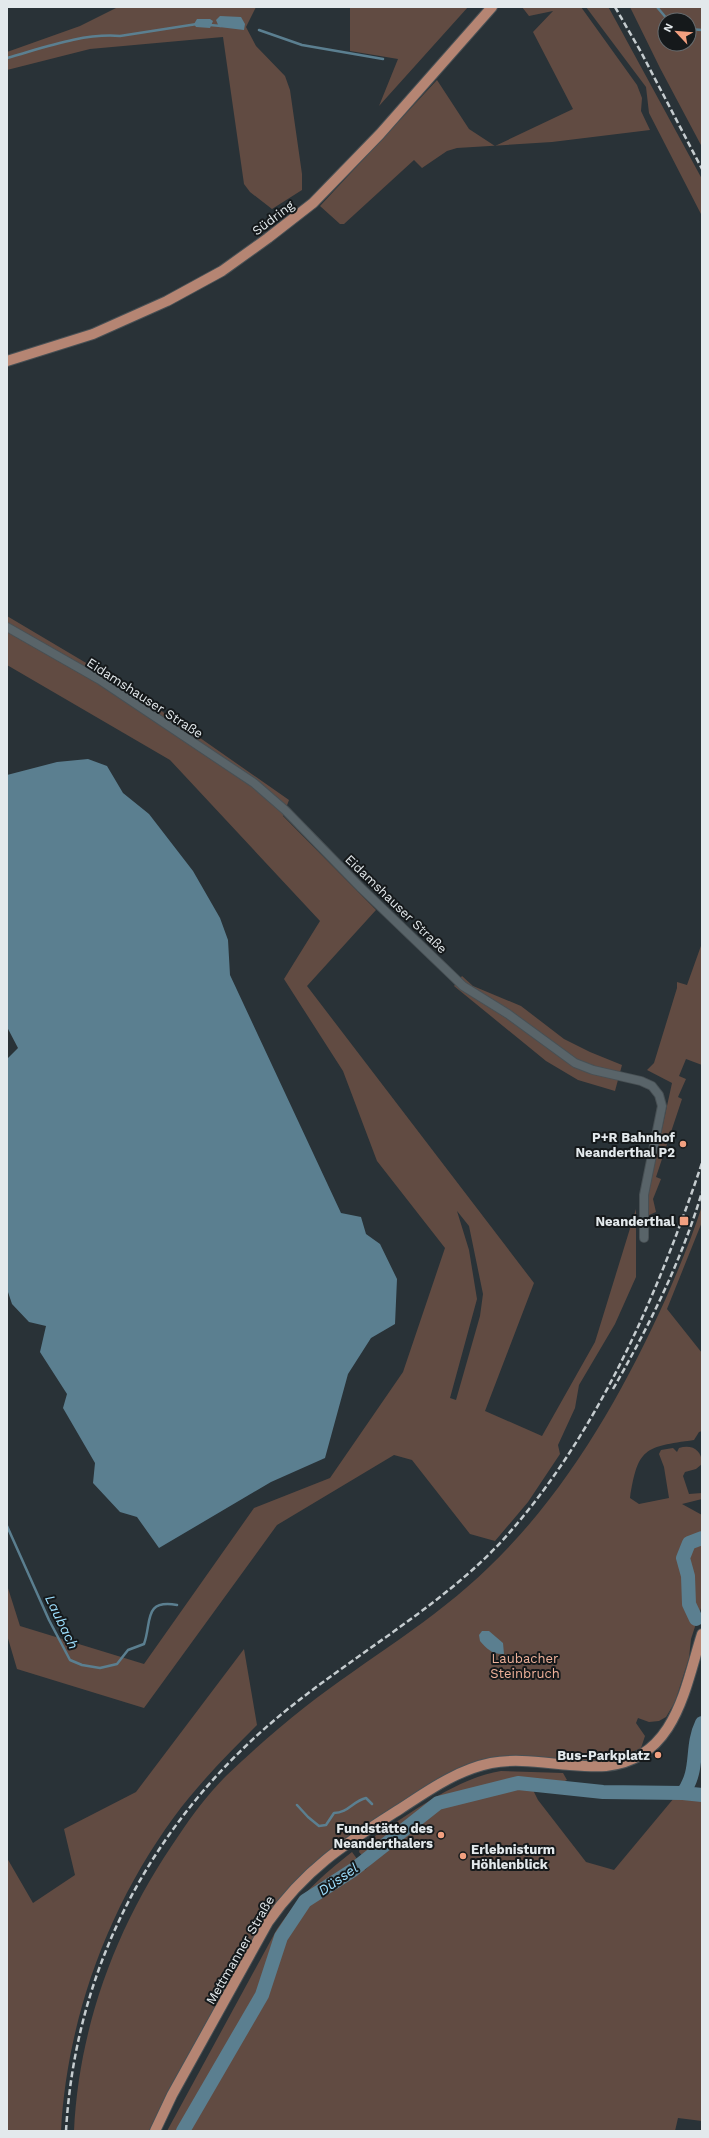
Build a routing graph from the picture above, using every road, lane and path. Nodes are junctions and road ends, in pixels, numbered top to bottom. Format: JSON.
{"nodes":[{"id":1,"x":492,"y":7,"type":"edge"},
{"id":2,"x":7,"y":361,"type":"edge"},
{"id":3,"x":7,"y":628,"type":"edge"},
{"id":4,"x":644,"y":1238,"type":"dead end"},
{"id":5,"x":701,"y":1638,"type":"edge"},
{"id":6,"x":155,"y":2131,"type":"edge"}],
"edges":[{"from":1,"to":2,"type":"main road","name":"Südring"},
{"from":3,"to":4,"type":"street","name":"Eidamshauser Straße"},
{"from":5,"to":6,"type":"main road","name":"Mettmanner Straße"}]}
